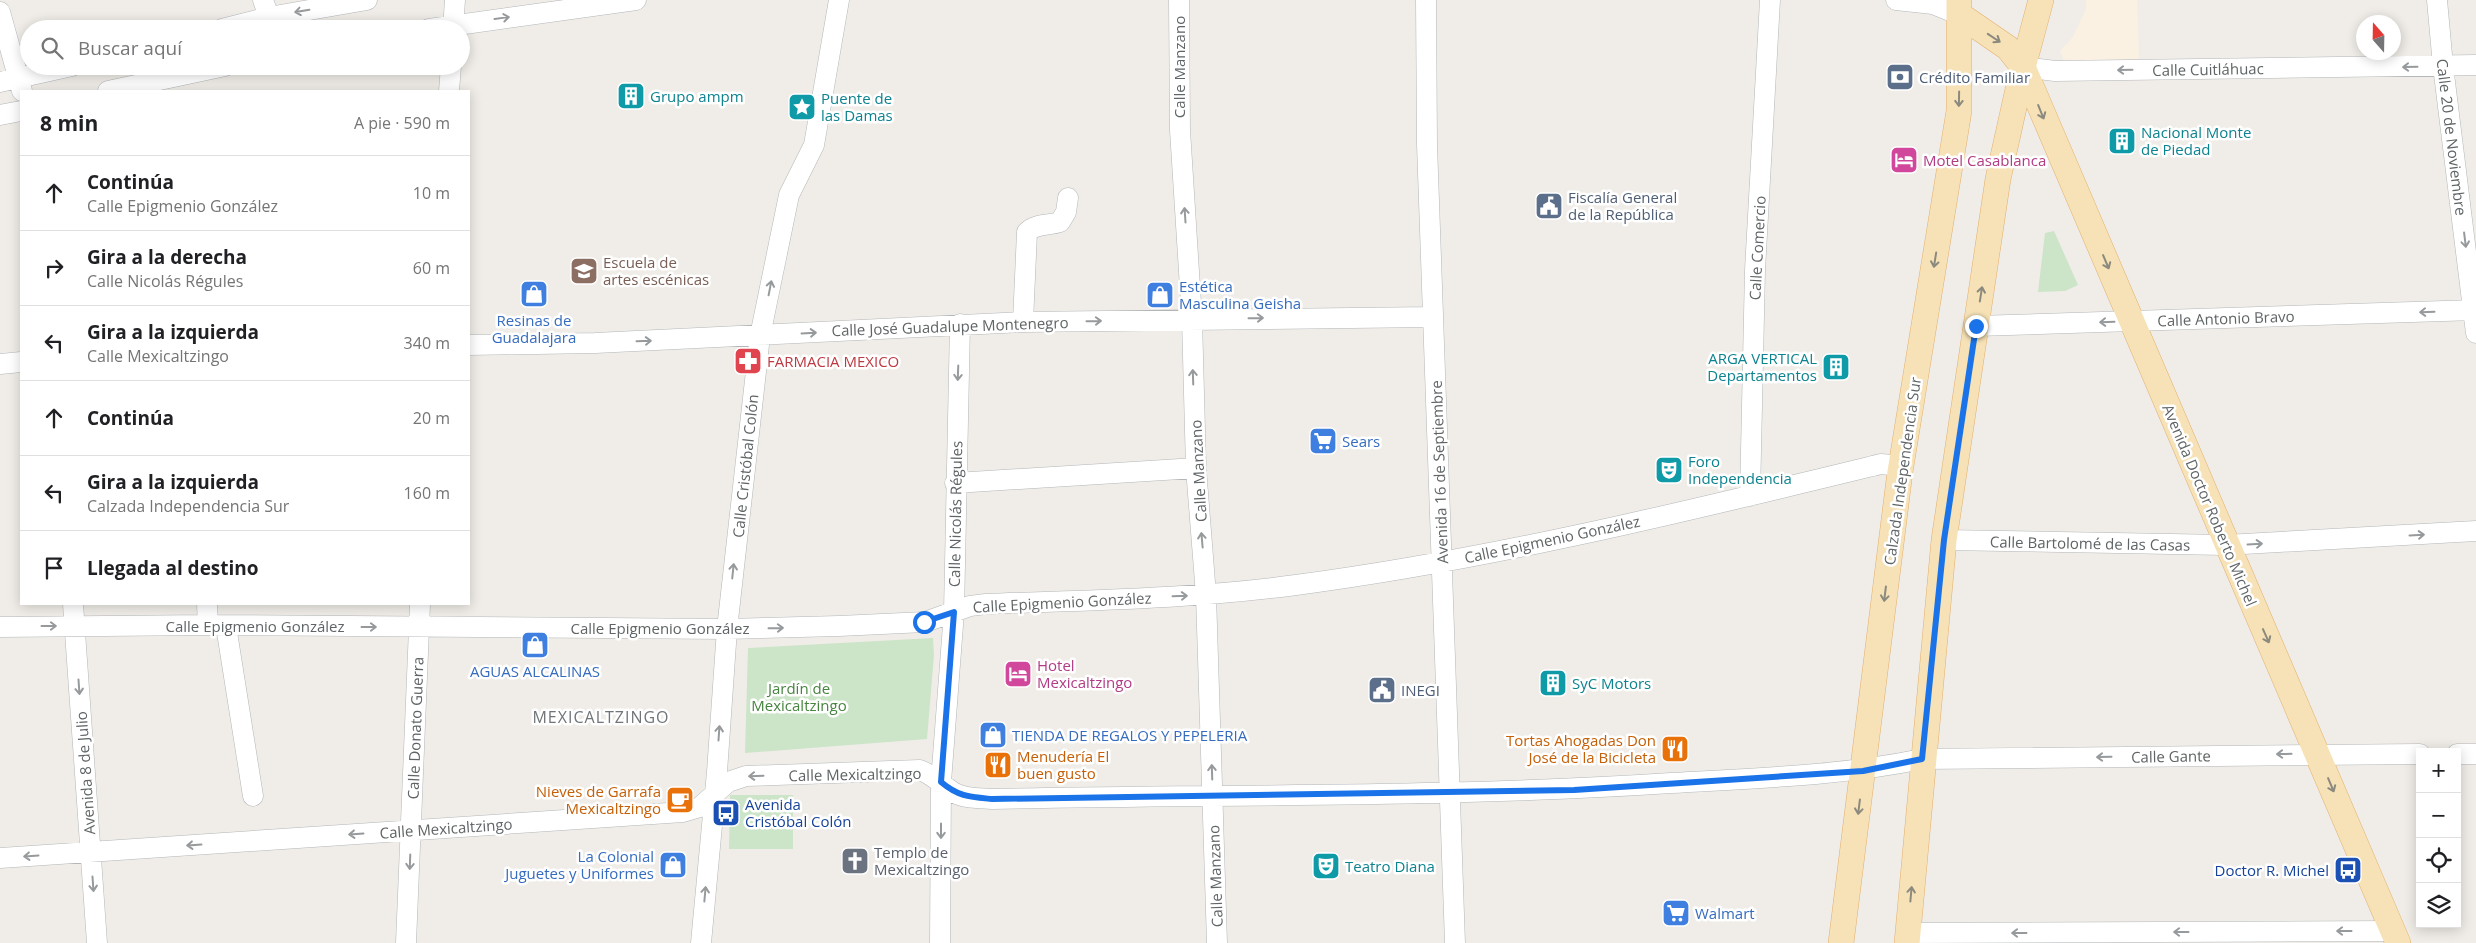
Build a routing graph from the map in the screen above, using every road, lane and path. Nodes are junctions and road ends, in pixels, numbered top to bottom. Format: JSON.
{"nodes":[{"id":1,"x":367,"y":0,"type":"edge"},
{"id":2,"x":455,"y":0,"type":"edge"},
{"id":3,"x":636,"y":0,"type":"edge"},
{"id":4,"x":840,"y":0,"type":"edge"},
{"id":5,"x":1179,"y":0,"type":"edge"},
{"id":6,"x":1426,"y":0,"type":"edge"},
{"id":7,"x":1770,"y":0,"type":"edge"},
{"id":8,"x":1896,"y":0,"type":"edge"},
{"id":9,"x":2041,"y":0,"type":"edge"},
{"id":10,"x":2437,"y":0,"type":"edge"},
{"id":11,"x":266,"y":8,"type":"edge"},
{"id":12,"x":1959,"y":8,"type":"edge"},
{"id":13,"x":0,"y":12,"type":"edge"},
{"id":14,"x":241,"y":20,"type":"edge"},
{"id":15,"x":453,"y":20,"type":"edge"},
{"id":16,"x":470,"y":24,"type":"edge"},
{"id":17,"x":2476,"y":65,"type":"edge"},
{"id":18,"x":2443,"y":66,"type":"junction"},
{"id":19,"x":2023,"y":67,"type":"junction"},
{"id":20,"x":42,"y":75,"type":"edge"},
{"id":21,"x":204,"y":75,"type":"edge"},
{"id":22,"x":450,"y":75,"type":"edge"},
{"id":23,"x":187,"y":82,"type":"edge"},
{"id":24,"x":13,"y":84,"type":"edge"},
{"id":25,"x":117,"y":90,"type":"edge"},
{"id":26,"x":449,"y":90,"type":"edge"},
{"id":27,"x":20,"y":111,"type":"edge"},
{"id":28,"x":0,"y":114,"type":"edge"},
{"id":29,"x":1068,"y":198,"type":"dead end"},
{"id":30,"x":2475,"y":310,"type":"edge"},
{"id":31,"x":1432,"y":317,"type":"junction"},
{"id":32,"x":1192,"y":319,"type":"junction"},
{"id":33,"x":2131,"y":321,"type":"junction"},
{"id":34,"x":1023,"y":322,"type":"junction"},
{"id":35,"x":960,"y":324,"type":"junction"},
{"id":36,"x":1976,"y":326,"type":"junction"},
{"id":37,"x":2476,"y":333,"type":"edge"},
{"id":38,"x":760,"y":336,"type":"junction"},
{"id":39,"x":470,"y":345,"type":"edge"},
{"id":40,"x":20,"y":362,"type":"edge"},
{"id":41,"x":0,"y":364,"type":"edge"},
{"id":42,"x":1196,"y":468,"type":"junction"},
{"id":43,"x":1900,"y":472,"type":"junction"},
{"id":44,"x":955,"y":482,"type":"junction"},
{"id":45,"x":1750,"y":496,"type":"junction"},
{"id":46,"x":2476,"y":531,"type":"edge"},
{"id":47,"x":1944,"y":540,"type":"junction"},
{"id":48,"x":2226,"y":545,"type":"junction"},
{"id":49,"x":1443,"y":563,"type":"junction"},
{"id":50,"x":1206,"y":595,"type":"junction"},
{"id":51,"x":73,"y":605,"type":"edge"},
{"id":52,"x":207,"y":605,"type":"edge"},
{"id":53,"x":420,"y":605,"type":"edge"},
{"id":54,"x":954,"y":612,"type":"junction"},
{"id":55,"x":75,"y":626,"type":"junction"},
{"id":56,"x":217,"y":626,"type":"junction"},
{"id":57,"x":0,"y":627,"type":"edge"},
{"id":58,"x":419,"y":627,"type":"junction"},
{"id":59,"x":727,"y":629,"type":"junction"},
{"id":60,"x":2318,"y":754,"type":"junction"},
{"id":61,"x":2416,"y":754,"type":"edge"},
{"id":62,"x":2461,"y":754,"type":"edge"},
{"id":63,"x":2476,"y":754,"type":"edge"},
{"id":64,"x":1922,"y":759,"type":"junction"},
{"id":65,"x":1863,"y":771,"type":"junction"},
{"id":66,"x":941,"y":782,"type":"junction"},
{"id":67,"x":1449,"y":792,"type":"junction"},
{"id":68,"x":1213,"y":795,"type":"junction"},
{"id":69,"x":253,"y":796,"type":"dead end"},
{"id":70,"x":714,"y":796,"type":"junction"},
{"id":71,"x":411,"y":830,"type":"junction"},
{"id":72,"x":91,"y":852,"type":"junction"},
{"id":73,"x":0,"y":858,"type":"edge"},
{"id":74,"x":2395,"y":937,"type":"edge"},
{"id":75,"x":1908,"y":938,"type":"edge"},
{"id":76,"x":96,"y":943,"type":"edge"},
{"id":77,"x":406,"y":943,"type":"edge"},
{"id":78,"x":701,"y":943,"type":"edge"},
{"id":79,"x":940,"y":943,"type":"edge"},
{"id":80,"x":1217,"y":943,"type":"edge"},
{"id":81,"x":1455,"y":943,"type":"edge"},
{"id":82,"x":1842,"y":943,"type":"edge"}],
"edges":[{"from":1,"to":11,"type":"street","one_way":true},
{"from":2,"to":15,"type":"street"},
{"from":16,"to":3,"type":"street","one_way":true},
{"from":38,"to":4,"type":"street","name":"Calle Cristóbal Colón","one_way":true},
{"from":32,"to":5,"type":"street","name":"Calle Manzano","one_way":true},
{"from":6,"to":31,"type":"street","name":"Avenida 16 de Septiembre"},
{"from":7,"to":45,"type":"street","name":"Calle Comercio"},
{"from":8,"to":12,"type":"street"},
{"from":9,"to":19,"type":"main road"},
{"from":10,"to":18,"type":"street","name":"Calle 20 de Noviembre"},
{"from":11,"to":14,"type":"street"},
{"from":12,"to":19,"type":"main road","one_way":true},
{"from":12,"to":43,"type":"main road","name":"Calzada Independencia Sur","one_way":true},
{"from":13,"to":24,"type":"street"},
{"from":17,"to":18,"type":"street","name":"Calle Cuitláhuac"},
{"from":18,"to":19,"type":"street","name":"Calle Cuitláhuac","one_way":true},
{"from":18,"to":30,"type":"street","name":"Calle 20 de Noviembre","one_way":true},
{"from":19,"to":33,"type":"main road","name":"Avenida Doctor Roberto Michel","one_way":true},
{"from":36,"to":19,"type":"main road","one_way":true},
{"from":20,"to":24,"type":"street"},
{"from":21,"to":23,"type":"street"},
{"from":22,"to":26,"type":"street"},
{"from":23,"to":25,"type":"street"},
{"from":27,"to":28,"type":"street"},
{"from":29,"to":34,"type":"street"},
{"from":30,"to":33,"type":"street","name":"Calle Antonio Bravo","one_way":true},
{"from":30,"to":37,"type":"street","name":"Calle 20 de Noviembre"},
{"from":32,"to":31,"type":"street","name":"Calle José Guadalupe Montenegro","one_way":true},
{"from":31,"to":49,"type":"street","name":"Avenida 16 de Septiembre"},
{"from":34,"to":32,"type":"street","name":"Calle José Guadalupe Montenegro","one_way":true},
{"from":42,"to":32,"type":"street","name":"Calle Manzano","one_way":true},
{"from":33,"to":36,"type":"street","name":"Calle Antonio Bravo","one_way":true},
{"from":33,"to":48,"type":"main road","name":"Avenida Doctor Roberto Michel"},
{"from":34,"to":35,"type":"street","name":"Calle José Guadalupe Montenegro"},
{"from":38,"to":35,"type":"street","name":"Calle José Guadalupe Montenegro","one_way":true},
{"from":35,"to":44,"type":"street","name":"Calle Nicolás Régules","one_way":true},
{"from":36,"to":47,"type":"main road"},
{"from":39,"to":38,"type":"street","name":"Calle José Guadalupe Montenegro","one_way":true},
{"from":59,"to":38,"type":"street","name":"Calle Cristóbal Colón","one_way":true},
{"from":40,"to":41,"type":"street"},
{"from":42,"to":44,"type":"street"},
{"from":50,"to":42,"type":"street","name":"Calle Manzano","one_way":true},
{"from":43,"to":45,"type":"street","name":"Calle Epigmenio González"},
{"from":43,"to":65,"type":"main road","name":"Calzada Independencia Sur","one_way":true},
{"from":44,"to":54,"type":"street","name":"Calle Nicolás Régules"},
{"from":45,"to":49,"type":"street","name":"Calle Epigmenio González"},
{"from":48,"to":46,"type":"street","name":"Calle Bartolomé de las Casas","one_way":true},
{"from":47,"to":48,"type":"street","name":"Calle Bartolomé de las Casas"},
{"from":47,"to":64,"type":"main road"},
{"from":48,"to":60,"type":"main road","name":"Avenida Doctor Roberto Michel","one_way":true},
{"from":49,"to":50,"type":"street","name":"Calle Epigmenio González"},
{"from":49,"to":67,"type":"street","name":"Avenida 16 de Septiembre"},
{"from":54,"to":50,"type":"street","name":"Calle Epigmenio González","one_way":true},
{"from":68,"to":50,"type":"street","name":"Calle Manzano","one_way":true},
{"from":51,"to":55,"type":"street","name":"Avenida 8 de Julio"},
{"from":52,"to":56,"type":"street"},
{"from":53,"to":58,"type":"street","name":"Calle Donato Guerra"},
{"from":59,"to":54,"type":"street","name":"Calle Epigmenio González","one_way":true},
{"from":54,"to":66,"type":"street","name":"Calle Nicolás Régules"},
{"from":55,"to":56,"type":"street","name":"Calle Epigmenio González"},
{"from":57,"to":55,"type":"street","name":"Calle Epigmenio González","one_way":true},
{"from":55,"to":72,"type":"street","name":"Avenida 8 de Julio","one_way":true},
{"from":56,"to":58,"type":"street","name":"Calle Epigmenio González","one_way":true},
{"from":56,"to":69,"type":"street"},
{"from":58,"to":59,"type":"street","name":"Calle Epigmenio González"},
{"from":58,"to":71,"type":"street","name":"Calle Donato Guerra"},
{"from":70,"to":59,"type":"street","name":"Calle Cristóbal Colón","one_way":true},
{"from":60,"to":61,"type":"street","name":"Calle Gante"},
{"from":60,"to":64,"type":"street","name":"Calle Gante","one_way":true},
{"from":60,"to":74,"type":"main road","name":"Avenida Doctor Roberto Michel","one_way":true},
{"from":62,"to":63,"type":"street"},
{"from":64,"to":65,"type":"street","name":"Calle Gante"},
{"from":75,"to":64,"type":"main road","one_way":true},
{"from":65,"to":67,"type":"street","name":"Calle Mexicaltzingo"},
{"from":65,"to":82,"type":"main road","name":"Calzada Independencia Sur","one_way":true},
{"from":66,"to":68,"type":"street","name":"Calle Mexicaltzingo"},
{"from":66,"to":70,"type":"street","name":"Calle Mexicaltzingo","one_way":true},
{"from":66,"to":79,"type":"street","name":"Calle Nicolás Régules","one_way":true},
{"from":67,"to":68,"type":"street","name":"Calle Mexicaltzingo"},
{"from":67,"to":81,"type":"street","name":"Avenida 16 de Septiembre"},
{"from":68,"to":80,"type":"street","name":"Calle Manzano"},
{"from":70,"to":71,"type":"street","name":"Calle Mexicaltzingo"},
{"from":78,"to":70,"type":"street","name":"Calle Cristóbal Colón","one_way":true},
{"from":71,"to":72,"type":"street","name":"Calle Mexicaltzingo","one_way":true},
{"from":71,"to":77,"type":"street","name":"Calle Donato Guerra","one_way":true},
{"from":72,"to":73,"type":"street","name":"Calle Mexicaltzingo","one_way":true},
{"from":72,"to":76,"type":"street","name":"Avenida 8 de Julio","one_way":true},
{"from":74,"to":75,"type":"street","one_way":true}]}
